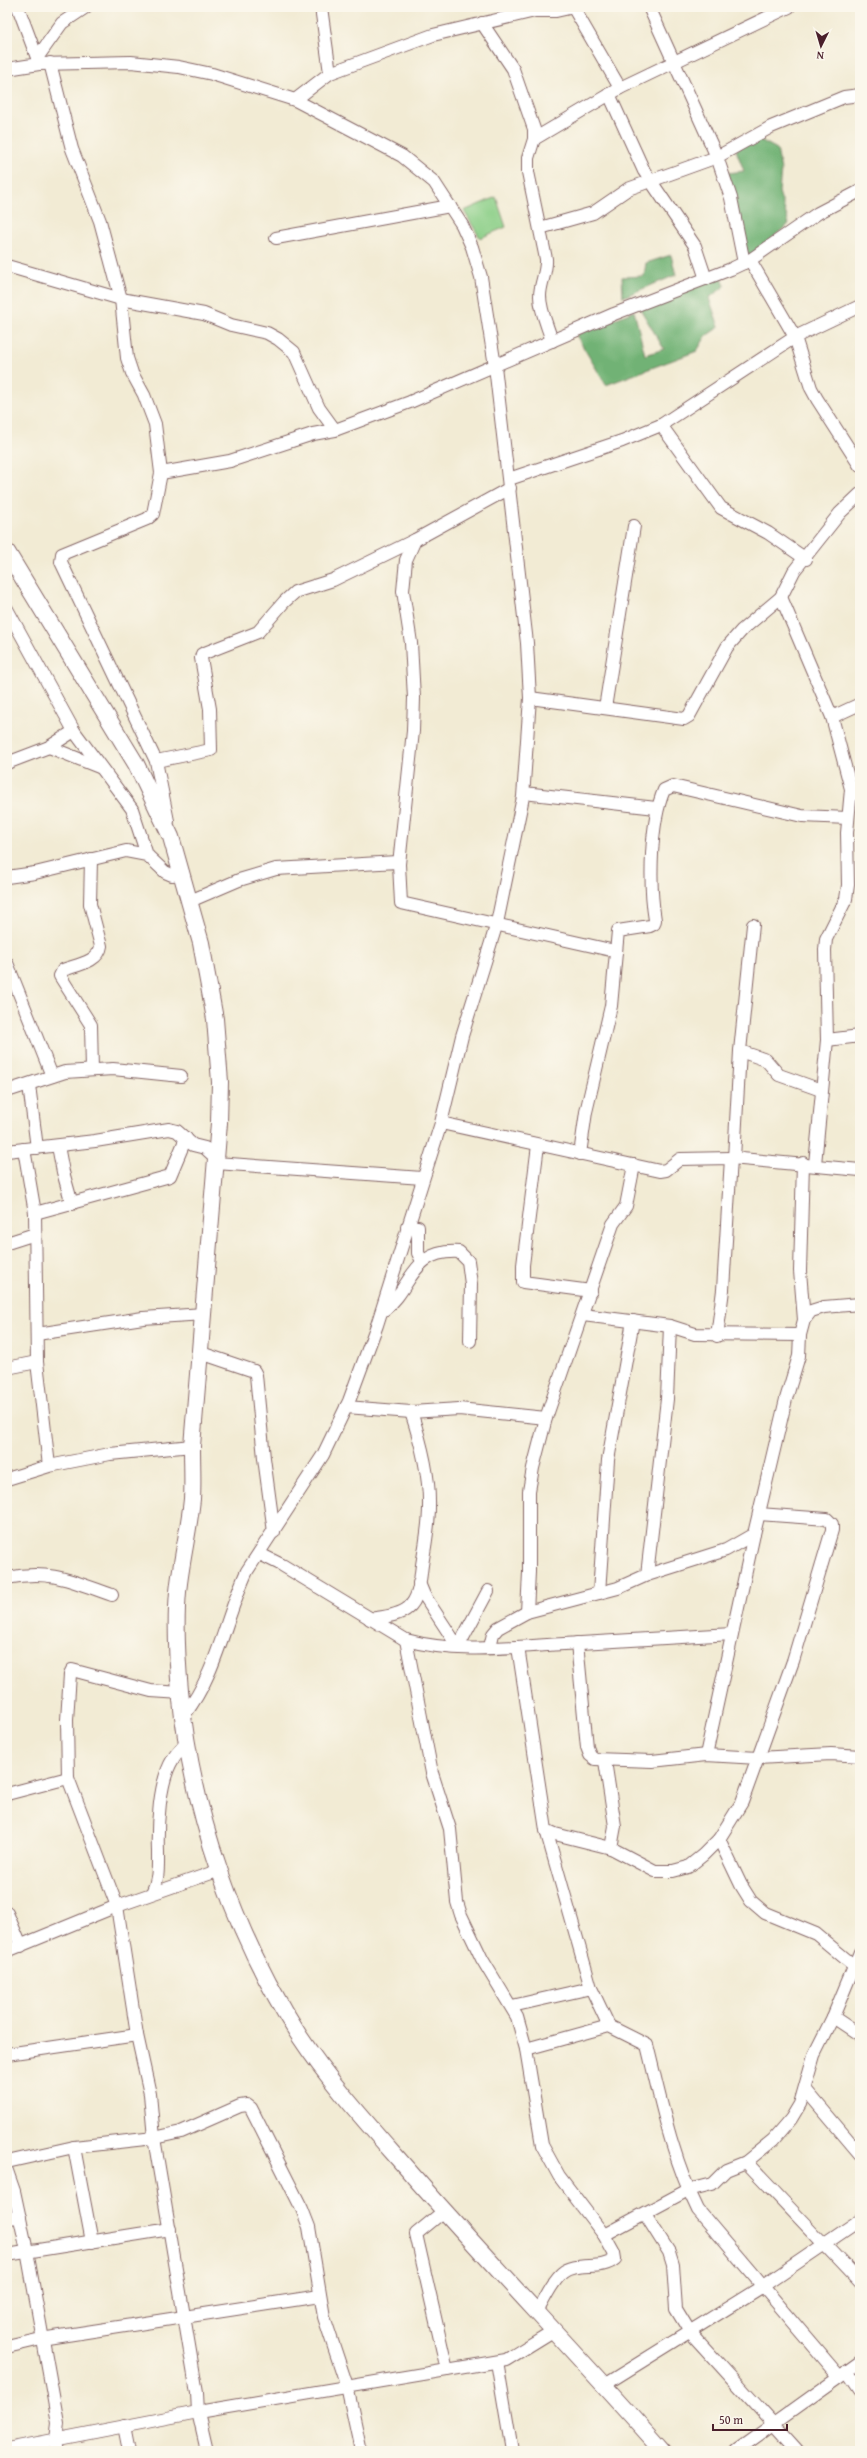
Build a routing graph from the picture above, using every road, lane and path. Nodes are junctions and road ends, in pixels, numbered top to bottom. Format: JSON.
{"nodes":[{"id":1,"x":18,"y":7,"type":"edge"},
{"id":2,"x":86,"y":7,"type":"edge"},
{"id":3,"x":321,"y":7,"type":"edge"},
{"id":4,"x":573,"y":7,"type":"edge"},
{"id":5,"x":649,"y":7,"type":"edge"},
{"id":6,"x":788,"y":7,"type":"edge"},
{"id":7,"x":482,"y":23,"type":"junction"},
{"id":8,"x":42,"y":62,"type":"junction"},
{"id":9,"x":673,"y":62,"type":"junction"},
{"id":10,"x":7,"y":69,"type":"edge"},
{"id":11,"x":330,"y":72,"type":"junction"},
{"id":12,"x":620,"y":88,"type":"junction"},
{"id":13,"x":609,"y":94,"type":"junction"},
{"id":14,"x":860,"y":94,"type":"edge"},
{"id":15,"x":295,"y":100,"type":"junction"},
{"id":16,"x":534,"y":139,"type":"junction"},
{"id":17,"x":717,"y":157,"type":"junction"},
{"id":18,"x":651,"y":181,"type":"junction"},
{"id":19,"x":860,"y":191,"type":"edge"},
{"id":20,"x":450,"y":206,"type":"junction"},
{"id":21,"x":540,"y":228,"type":"junction"},
{"id":22,"x":276,"y":238,"type":"dead end"},
{"id":23,"x":747,"y":262,"type":"junction"},
{"id":24,"x":7,"y":266,"type":"edge"},
{"id":25,"x":706,"y":279,"type":"junction"},
{"id":26,"x":121,"y":299,"type":"junction"},
{"id":27,"x":860,"y":306,"type":"edge"},
{"id":28,"x":795,"y":337,"type":"junction"},
{"id":29,"x":552,"y":341,"type":"junction"},
{"id":30,"x":495,"y":366,"type":"junction"},
{"id":31,"x":661,"y":425,"type":"junction"},
{"id":32,"x":335,"y":430,"type":"junction"},
{"id":33,"x":860,"y":466,"type":"edge"},
{"id":34,"x":161,"y":473,"type":"junction"},
{"id":35,"x":509,"y":484,"type":"junction"},
{"id":36,"x":860,"y":494,"type":"edge"},
{"id":37,"x":634,"y":526,"type":"dead end"},
{"id":38,"x":414,"y":540,"type":"junction"},
{"id":39,"x":7,"y":552,"type":"edge"},
{"id":40,"x":806,"y":559,"type":"junction"},
{"id":41,"x":781,"y":597,"type":"junction"},
{"id":42,"x":7,"y":608,"type":"edge"},
{"id":43,"x":530,"y":698,"type":"junction"},
{"id":44,"x":860,"y":704,"type":"edge"},
{"id":45,"x":605,"y":708,"type":"junction"},
{"id":46,"x":832,"y":717,"type":"junction"},
{"id":47,"x":74,"y":731,"type":"junction"},
{"id":48,"x":49,"y":747,"type":"junction"},
{"id":49,"x":156,"y":761,"type":"junction"},
{"id":50,"x":7,"y":763,"type":"edge"},
{"id":51,"x":99,"y":767,"type":"junction"},
{"id":52,"x":855,"y":787,"type":"edge"},
{"id":53,"x":524,"y":793,"type":"junction"},
{"id":54,"x":656,"y":808,"type":"junction"},
{"id":55,"x":848,"y":818,"type":"junction"},
{"id":56,"x":171,"y":837,"type":"junction"},
{"id":57,"x":147,"y":855,"type":"junction"},
{"id":58,"x":90,"y":860,"type":"junction"},
{"id":59,"x":399,"y":864,"type":"junction"},
{"id":60,"x":183,"y":873,"type":"junction"},
{"id":61,"x":7,"y":877,"type":"edge"},
{"id":62,"x":190,"y":901,"type":"junction"},
{"id":63,"x":497,"y":923,"type":"junction"},
{"id":64,"x":753,"y":925,"type":"dead end"},
{"id":65,"x":615,"y":951,"type":"junction"},
{"id":66,"x":7,"y":963,"type":"edge"},
{"id":67,"x":12,"y":991,"type":"edge"},
{"id":68,"x":860,"y":1036,"type":"edge"},
{"id":69,"x":827,"y":1040,"type":"junction"},
{"id":70,"x":740,"y":1051,"type":"junction"},
{"id":71,"x":92,"y":1070,"type":"junction"},
{"id":72,"x":52,"y":1076,"type":"junction"},
{"id":73,"x":181,"y":1076,"type":"dead end"},
{"id":74,"x":29,"y":1085,"type":"junction"},
{"id":75,"x":821,"y":1090,"type":"junction"},
{"id":76,"x":7,"y":1091,"type":"edge"},
{"id":77,"x":441,"y":1123,"type":"junction"},
{"id":78,"x":186,"y":1138,"type":"junction"},
{"id":79,"x":538,"y":1145,"type":"junction"},
{"id":80,"x":58,"y":1146,"type":"junction"},
{"id":81,"x":24,"y":1148,"type":"junction"},
{"id":82,"x":36,"y":1148,"type":"junction"},
{"id":83,"x":7,"y":1151,"type":"edge"},
{"id":84,"x":580,"y":1154,"type":"junction"},
{"id":85,"x":732,"y":1158,"type":"junction"},
{"id":86,"x":216,"y":1161,"type":"junction"},
{"id":87,"x":809,"y":1163,"type":"junction"},
{"id":88,"x":634,"y":1164,"type":"junction"},
{"id":89,"x":860,"y":1170,"type":"edge"},
{"id":90,"x":422,"y":1178,"type":"junction"},
{"id":91,"x":72,"y":1204,"type":"junction"},
{"id":92,"x":35,"y":1213,"type":"junction"},
{"id":93,"x":407,"y":1227,"type":"junction"},
{"id":94,"x":35,"y":1234,"type":"junction"},
{"id":95,"x":7,"y":1243,"type":"edge"},
{"id":96,"x":422,"y":1262,"type":"junction"},
{"id":97,"x":591,"y":1291,"type":"junction"},
{"id":98,"x":860,"y":1304,"type":"edge"},
{"id":99,"x":382,"y":1312,"type":"junction"},
{"id":100,"x":204,"y":1314,"type":"junction"},
{"id":101,"x":583,"y":1315,"type":"junction"},
{"id":102,"x":804,"y":1320,"type":"junction"},
{"id":103,"x":633,"y":1321,"type":"junction"},
{"id":104,"x":670,"y":1326,"type":"junction"},
{"id":105,"x":37,"y":1334,"type":"junction"},
{"id":106,"x":800,"y":1335,"type":"junction"},
{"id":107,"x":717,"y":1336,"type":"junction"},
{"id":108,"x":470,"y":1341,"type":"dead end"},
{"id":109,"x":201,"y":1353,"type":"junction"},
{"id":110,"x":37,"y":1362,"type":"junction"},
{"id":111,"x":7,"y":1368,"type":"edge"},
{"id":112,"x":346,"y":1407,"type":"junction"},
{"id":113,"x":411,"y":1412,"type":"junction"},
{"id":114,"x":546,"y":1418,"type":"junction"},
{"id":115,"x":192,"y":1446,"type":"junction"},
{"id":116,"x":49,"y":1466,"type":"junction"},
{"id":117,"x":7,"y":1479,"type":"edge"},
{"id":118,"x":759,"y":1514,"type":"junction"},
{"id":119,"x":274,"y":1532,"type":"junction"},
{"id":120,"x":754,"y":1534,"type":"junction"},
{"id":121,"x":260,"y":1554,"type":"junction"},
{"id":122,"x":647,"y":1575,"type":"junction"},
{"id":123,"x":7,"y":1578,"type":"edge"},
{"id":124,"x":420,"y":1584,"type":"junction"},
{"id":125,"x":488,"y":1591,"type":"dead end"},
{"id":126,"x":599,"y":1593,"type":"junction"},
{"id":127,"x":112,"y":1595,"type":"dead end"},
{"id":128,"x":527,"y":1612,"type":"junction"},
{"id":129,"x":370,"y":1619,"type":"junction"},
{"id":130,"x":732,"y":1634,"type":"junction"},
{"id":131,"x":406,"y":1640,"type":"junction"},
{"id":132,"x":577,"y":1643,"type":"junction"},
{"id":133,"x":458,"y":1647,"type":"junction"},
{"id":134,"x":490,"y":1647,"type":"junction"},
{"id":135,"x":518,"y":1647,"type":"junction"},
{"id":136,"x":181,"y":1693,"type":"junction"},
{"id":137,"x":184,"y":1715,"type":"junction"},
{"id":138,"x":187,"y":1742,"type":"junction"},
{"id":139,"x":706,"y":1755,"type":"junction"},
{"id":140,"x":860,"y":1756,"type":"edge"},
{"id":141,"x":758,"y":1758,"type":"junction"},
{"id":142,"x":605,"y":1761,"type":"junction"},
{"id":143,"x":68,"y":1778,"type":"junction"},
{"id":144,"x":7,"y":1794,"type":"edge"},
{"id":145,"x":546,"y":1830,"type":"junction"},
{"id":146,"x":719,"y":1839,"type":"junction"},
{"id":147,"x":611,"y":1848,"type":"junction"},
{"id":148,"x":220,"y":1870,"type":"junction"},
{"id":149,"x":152,"y":1893,"type":"junction"},
{"id":150,"x":117,"y":1906,"type":"junction"},
{"id":151,"x":7,"y":1913,"type":"edge"},
{"id":152,"x":21,"y":1946,"type":"junction"},
{"id":153,"x":7,"y":1951,"type":"edge"},
{"id":154,"x":860,"y":1952,"type":"edge"},
{"id":155,"x":853,"y":1965,"type":"junction"},
{"id":156,"x":591,"y":1988,"type":"junction"},
{"id":157,"x":512,"y":2006,"type":"junction"},
{"id":158,"x":833,"y":2017,"type":"junction"},
{"id":159,"x":609,"y":2026,"type":"junction"},
{"id":160,"x":137,"y":2035,"type":"junction"},
{"id":161,"x":860,"y":2035,"type":"edge"},
{"id":162,"x":526,"y":2050,"type":"junction"},
{"id":163,"x":7,"y":2054,"type":"edge"},
{"id":164,"x":805,"y":2089,"type":"junction"},
{"id":165,"x":154,"y":2138,"type":"junction"},
{"id":166,"x":74,"y":2147,"type":"junction"},
{"id":167,"x":860,"y":2154,"type":"edge"},
{"id":168,"x":7,"y":2162,"type":"edge"},
{"id":169,"x":746,"y":2162,"type":"junction"},
{"id":170,"x":7,"y":2171,"type":"edge"},
{"id":171,"x":688,"y":2190,"type":"junction"},
{"id":172,"x":444,"y":2211,"type":"junction"},
{"id":173,"x":644,"y":2214,"type":"junction"},
{"id":174,"x":20,"y":2217,"type":"junction"},
{"id":175,"x":7,"y":2218,"type":"edge"},
{"id":176,"x":860,"y":2220,"type":"edge"},
{"id":177,"x":170,"y":2229,"type":"junction"},
{"id":178,"x":604,"y":2235,"type":"junction"},
{"id":179,"x":92,"y":2242,"type":"junction"},
{"id":180,"x":825,"y":2246,"type":"junction"},
{"id":181,"x":27,"y":2251,"type":"junction"},
{"id":182,"x":7,"y":2255,"type":"edge"},
{"id":183,"x":860,"y":2282,"type":"edge"},
{"id":184,"x":763,"y":2286,"type":"junction"},
{"id":185,"x":320,"y":2296,"type":"junction"},
{"id":186,"x":537,"y":2312,"type":"junction"},
{"id":187,"x":184,"y":2317,"type":"junction"},
{"id":188,"x":553,"y":2331,"type":"junction"},
{"id":189,"x":690,"y":2332,"type":"junction"},
{"id":190,"x":41,"y":2339,"type":"junction"},
{"id":191,"x":7,"y":2347,"type":"edge"},
{"id":192,"x":497,"y":2362,"type":"junction"},
{"id":193,"x":860,"y":2362,"type":"edge"},
{"id":194,"x":447,"y":2370,"type":"junction"},
{"id":195,"x":843,"y":2373,"type":"junction"},
{"id":196,"x":604,"y":2385,"type":"junction"},
{"id":197,"x":347,"y":2386,"type":"junction"},
{"id":198,"x":860,"y":2390,"type":"edge"},
{"id":199,"x":198,"y":2412,"type":"junction"},
{"id":200,"x":774,"y":2424,"type":"junction"},
{"id":201,"x":124,"y":2426,"type":"junction"},
{"id":202,"x":57,"y":2446,"type":"edge"},
{"id":203,"x":7,"y":2449,"type":"edge"},
{"id":204,"x":129,"y":2451,"type":"edge"},
{"id":205,"x":207,"y":2451,"type":"edge"},
{"id":206,"x":361,"y":2451,"type":"edge"},
{"id":207,"x":512,"y":2451,"type":"edge"},
{"id":208,"x":663,"y":2451,"type":"edge"},
{"id":209,"x":736,"y":2451,"type":"edge"},
{"id":210,"x":798,"y":2451,"type":"edge"}],
"edges":[{"from":1,"to":8,"type":"street"},
{"from":2,"to":8,"type":"street"},
{"from":3,"to":11,"type":"street"},
{"from":4,"to":7,"type":"street"},
{"from":4,"to":12,"type":"street"},
{"from":5,"to":9,"type":"street"},
{"from":6,"to":9,"type":"street"},
{"from":7,"to":11,"type":"street"},
{"from":7,"to":16,"type":"street"},
{"from":8,"to":10,"type":"street"},
{"from":8,"to":15,"type":"street"},
{"from":8,"to":26,"type":"street"},
{"from":9,"to":12,"type":"street"},
{"from":9,"to":17,"type":"street"},
{"from":11,"to":15,"type":"street"},
{"from":12,"to":13,"type":"street"},
{"from":13,"to":16,"type":"street"},
{"from":13,"to":18,"type":"street"},
{"from":14,"to":17,"type":"street"},
{"from":15,"to":20,"type":"street"},
{"from":16,"to":21,"type":"street"},
{"from":17,"to":18,"type":"street"},
{"from":17,"to":23,"type":"street"},
{"from":18,"to":21,"type":"street"},
{"from":18,"to":25,"type":"street"},
{"from":19,"to":23,"type":"street"},
{"from":20,"to":22,"type":"street"},
{"from":20,"to":30,"type":"street"},
{"from":21,"to":29,"type":"street"},
{"from":23,"to":25,"type":"street"},
{"from":23,"to":28,"type":"street"},
{"from":24,"to":26,"type":"street"},
{"from":25,"to":29,"type":"street"},
{"from":26,"to":32,"type":"street"},
{"from":26,"to":34,"type":"street"},
{"from":27,"to":28,"type":"street"},
{"from":28,"to":31,"type":"street"},
{"from":28,"to":33,"type":"street"},
{"from":29,"to":30,"type":"street"},
{"from":30,"to":32,"type":"street"},
{"from":30,"to":35,"type":"street"},
{"from":31,"to":35,"type":"street"},
{"from":31,"to":40,"type":"street"},
{"from":32,"to":34,"type":"street"},
{"from":34,"to":49,"type":"street"},
{"from":35,"to":38,"type":"street"},
{"from":35,"to":43,"type":"street"},
{"from":36,"to":40,"type":"street"},
{"from":37,"to":45,"type":"street"},
{"from":38,"to":49,"type":"street"},
{"from":38,"to":59,"type":"street"},
{"from":39,"to":56,"type":"main road"},
{"from":40,"to":41,"type":"street"},
{"from":41,"to":45,"type":"street"},
{"from":41,"to":46,"type":"street"},
{"from":42,"to":47,"type":"street"},
{"from":43,"to":45,"type":"street"},
{"from":43,"to":53,"type":"street"},
{"from":44,"to":46,"type":"street"},
{"from":46,"to":52,"type":"street"},
{"from":47,"to":48,"type":"street"},
{"from":47,"to":51,"type":"street"},
{"from":48,"to":50,"type":"street"},
{"from":48,"to":51,"type":"street"},
{"from":49,"to":56,"type":"street"},
{"from":51,"to":57,"type":"street"},
{"from":52,"to":55,"type":"street"},
{"from":53,"to":54,"type":"street"},
{"from":53,"to":63,"type":"street"},
{"from":54,"to":55,"type":"street"},
{"from":54,"to":65,"type":"street"},
{"from":55,"to":69,"type":"street"},
{"from":56,"to":60,"type":"main road"},
{"from":57,"to":58,"type":"street"},
{"from":57,"to":60,"type":"street"},
{"from":58,"to":61,"type":"street"},
{"from":58,"to":71,"type":"street"},
{"from":59,"to":62,"type":"street"},
{"from":59,"to":63,"type":"street"},
{"from":60,"to":62,"type":"main road"},
{"from":62,"to":86,"type":"main road"},
{"from":63,"to":65,"type":"street"},
{"from":63,"to":77,"type":"street"},
{"from":64,"to":70,"type":"street"},
{"from":65,"to":84,"type":"street"},
{"from":66,"to":67,"type":"street"},
{"from":67,"to":72,"type":"street"},
{"from":68,"to":69,"type":"street"},
{"from":69,"to":75,"type":"street"},
{"from":70,"to":75,"type":"street"},
{"from":70,"to":85,"type":"street"},
{"from":71,"to":72,"type":"street"},
{"from":71,"to":73,"type":"street"},
{"from":72,"to":74,"type":"street"},
{"from":74,"to":76,"type":"street"},
{"from":74,"to":82,"type":"street"},
{"from":75,"to":87,"type":"street"},
{"from":77,"to":79,"type":"street"},
{"from":77,"to":90,"type":"street"},
{"from":78,"to":80,"type":"street"},
{"from":78,"to":86,"type":"street"},
{"from":78,"to":91,"type":"street"},
{"from":79,"to":84,"type":"street"},
{"from":79,"to":97,"type":"street"},
{"from":80,"to":82,"type":"street"},
{"from":80,"to":91,"type":"street"},
{"from":81,"to":82,"type":"street"},
{"from":81,"to":83,"type":"street"},
{"from":81,"to":92,"type":"street"},
{"from":84,"to":88,"type":"street"},
{"from":85,"to":87,"type":"street"},
{"from":85,"to":88,"type":"street"},
{"from":85,"to":107,"type":"street"},
{"from":86,"to":90,"type":"street"},
{"from":86,"to":100,"type":"main road"},
{"from":87,"to":89,"type":"street"},
{"from":87,"to":102,"type":"street"},
{"from":88,"to":97,"type":"street"},
{"from":90,"to":93,"type":"street"},
{"from":91,"to":92,"type":"street"},
{"from":92,"to":94,"type":"street"},
{"from":93,"to":96,"type":"street"},
{"from":93,"to":99,"type":"street"},
{"from":94,"to":95,"type":"street"},
{"from":94,"to":105,"type":"street"},
{"from":96,"to":99,"type":"street"},
{"from":96,"to":108,"type":"street"},
{"from":97,"to":101,"type":"street"},
{"from":98,"to":102,"type":"street"},
{"from":99,"to":112,"type":"street"},
{"from":100,"to":105,"type":"street"},
{"from":100,"to":109,"type":"main road"},
{"from":101,"to":103,"type":"street"},
{"from":101,"to":114,"type":"street"},
{"from":102,"to":106,"type":"street"},
{"from":103,"to":104,"type":"street"},
{"from":103,"to":126,"type":"street"},
{"from":104,"to":107,"type":"street"},
{"from":104,"to":122,"type":"street"},
{"from":105,"to":110,"type":"street"},
{"from":106,"to":107,"type":"street"},
{"from":106,"to":118,"type":"street"},
{"from":109,"to":115,"type":"main road"},
{"from":109,"to":119,"type":"street"},
{"from":110,"to":111,"type":"street"},
{"from":110,"to":116,"type":"street"},
{"from":112,"to":113,"type":"street"},
{"from":112,"to":119,"type":"street"},
{"from":113,"to":114,"type":"street"},
{"from":113,"to":124,"type":"street"},
{"from":114,"to":128,"type":"street"},
{"from":115,"to":116,"type":"street"},
{"from":115,"to":136,"type":"main road"},
{"from":116,"to":117,"type":"street"},
{"from":118,"to":120,"type":"street"},
{"from":118,"to":141,"type":"street"},
{"from":119,"to":121,"type":"street"},
{"from":120,"to":122,"type":"street"},
{"from":120,"to":130,"type":"street"},
{"from":121,"to":129,"type":"street"},
{"from":121,"to":137,"type":"street"},
{"from":122,"to":126,"type":"street"},
{"from":123,"to":127,"type":"street"},
{"from":124,"to":129,"type":"street"},
{"from":124,"to":133,"type":"street"},
{"from":125,"to":133,"type":"street"},
{"from":126,"to":128,"type":"street"},
{"from":128,"to":134,"type":"street"},
{"from":129,"to":131,"type":"street"},
{"from":130,"to":132,"type":"street"},
{"from":130,"to":139,"type":"street"},
{"from":131,"to":133,"type":"street"},
{"from":131,"to":157,"type":"street"},
{"from":132,"to":135,"type":"street"},
{"from":132,"to":142,"type":"street"},
{"from":133,"to":134,"type":"street"},
{"from":134,"to":135,"type":"street"},
{"from":135,"to":145,"type":"street"},
{"from":136,"to":137,"type":"main road"},
{"from":136,"to":143,"type":"street"},
{"from":137,"to":138,"type":"main road"},
{"from":138,"to":148,"type":"main road"},
{"from":138,"to":149,"type":"street"},
{"from":139,"to":141,"type":"street"},
{"from":139,"to":142,"type":"street"},
{"from":140,"to":141,"type":"street"},
{"from":141,"to":146,"type":"street"},
{"from":142,"to":147,"type":"street"},
{"from":143,"to":144,"type":"street"},
{"from":143,"to":150,"type":"street"},
{"from":145,"to":147,"type":"street"},
{"from":145,"to":156,"type":"street"},
{"from":146,"to":147,"type":"street"},
{"from":146,"to":155,"type":"street"},
{"from":148,"to":149,"type":"street"},
{"from":148,"to":172,"type":"main road"},
{"from":149,"to":150,"type":"street"},
{"from":150,"to":152,"type":"street"},
{"from":150,"to":160,"type":"street"},
{"from":151,"to":152,"type":"street"},
{"from":152,"to":153,"type":"street"},
{"from":154,"to":155,"type":"street"},
{"from":155,"to":158,"type":"street"},
{"from":156,"to":157,"type":"street"},
{"from":156,"to":159,"type":"street"},
{"from":157,"to":162,"type":"street"},
{"from":158,"to":161,"type":"street"},
{"from":158,"to":164,"type":"street"},
{"from":159,"to":162,"type":"street"},
{"from":159,"to":171,"type":"street"},
{"from":160,"to":163,"type":"street"},
{"from":160,"to":165,"type":"street"},
{"from":162,"to":178,"type":"street"},
{"from":164,"to":167,"type":"street"},
{"from":164,"to":169,"type":"street"},
{"from":165,"to":166,"type":"street"},
{"from":165,"to":177,"type":"street"},
{"from":165,"to":185,"type":"street"},
{"from":166,"to":168,"type":"street"},
{"from":166,"to":179,"type":"street"},
{"from":169,"to":171,"type":"street"},
{"from":169,"to":180,"type":"street"},
{"from":170,"to":174,"type":"street"},
{"from":171,"to":173,"type":"street"},
{"from":171,"to":184,"type":"street"},
{"from":172,"to":186,"type":"main road"},
{"from":172,"to":194,"type":"street"},
{"from":173,"to":178,"type":"street"},
{"from":173,"to":189,"type":"street"},
{"from":174,"to":175,"type":"street"},
{"from":174,"to":181,"type":"street"},
{"from":176,"to":180,"type":"street"},
{"from":177,"to":179,"type":"street"},
{"from":177,"to":187,"type":"street"},
{"from":178,"to":186,"type":"street"},
{"from":179,"to":181,"type":"street"},
{"from":180,"to":183,"type":"street"},
{"from":180,"to":184,"type":"street"},
{"from":181,"to":182,"type":"street"},
{"from":181,"to":190,"type":"street"},
{"from":184,"to":189,"type":"street"},
{"from":184,"to":195,"type":"street"},
{"from":185,"to":187,"type":"street"},
{"from":185,"to":197,"type":"street"},
{"from":186,"to":188,"type":"main road"},
{"from":187,"to":190,"type":"street"},
{"from":187,"to":199,"type":"street"},
{"from":188,"to":192,"type":"street"},
{"from":188,"to":196,"type":"main road"},
{"from":189,"to":196,"type":"street"},
{"from":189,"to":200,"type":"street"},
{"from":190,"to":191,"type":"street"},
{"from":190,"to":202,"type":"street"},
{"from":192,"to":194,"type":"street"},
{"from":192,"to":207,"type":"street"},
{"from":193,"to":195,"type":"street"},
{"from":194,"to":197,"type":"street"},
{"from":195,"to":198,"type":"street"},
{"from":195,"to":200,"type":"street"},
{"from":196,"to":208,"type":"main road"},
{"from":197,"to":199,"type":"street"},
{"from":197,"to":206,"type":"street"},
{"from":199,"to":201,"type":"street"},
{"from":199,"to":205,"type":"street"},
{"from":200,"to":209,"type":"street"},
{"from":200,"to":210,"type":"street"},
{"from":201,"to":202,"type":"street"},
{"from":201,"to":204,"type":"street"},
{"from":202,"to":203,"type":"street"}]}
